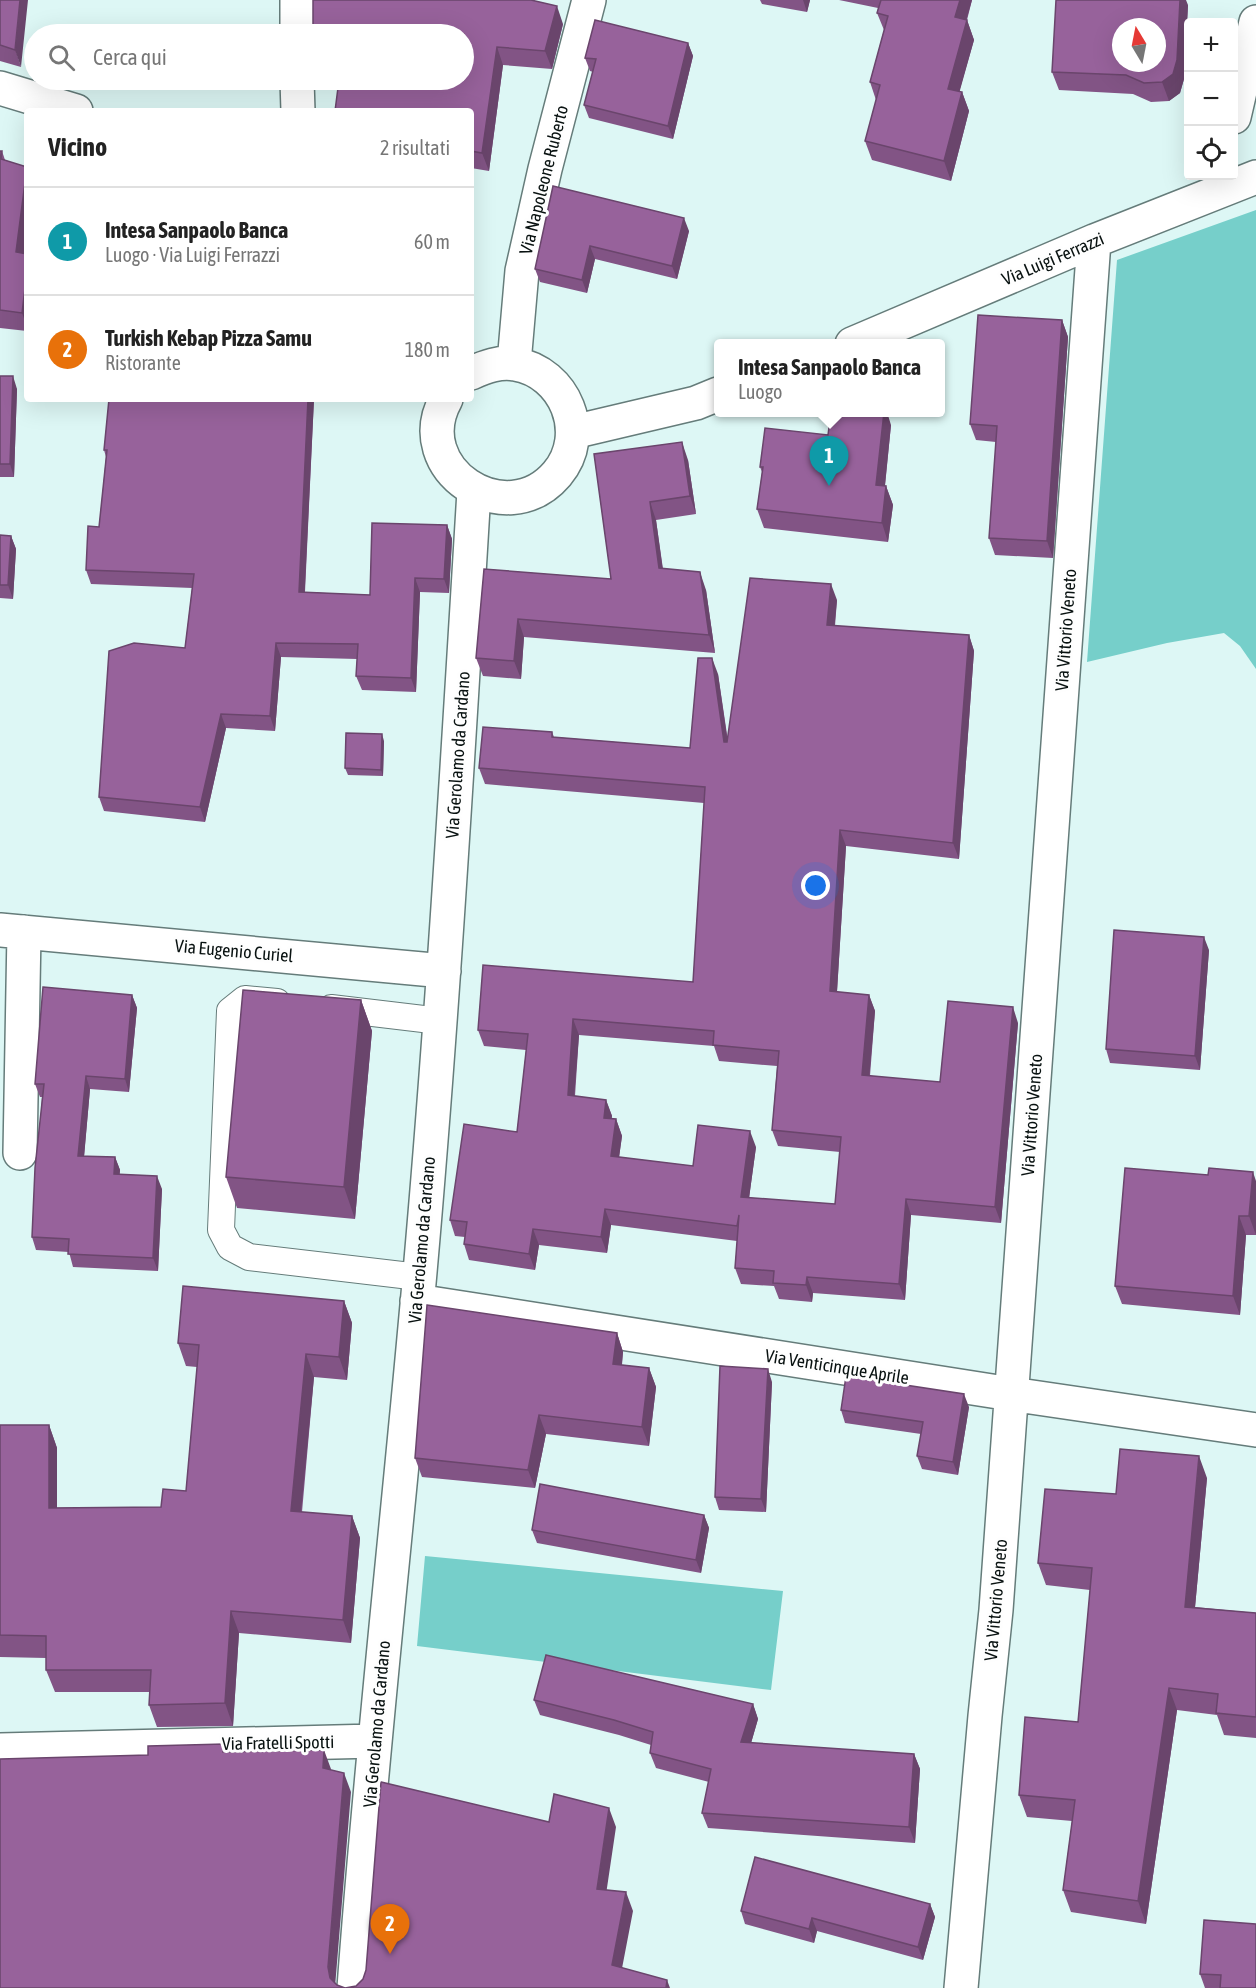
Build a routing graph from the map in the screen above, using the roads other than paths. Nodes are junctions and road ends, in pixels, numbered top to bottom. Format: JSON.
{"nodes":[{"id":1,"x":297,"y":0,"type":"edge"},
{"id":2,"x":589,"y":0,"type":"edge"},
{"id":3,"x":1256,"y":22,"type":"edge"},
{"id":4,"x":297,"y":24,"type":"edge"},
{"id":5,"x":0,"y":88,"type":"edge"},
{"id":6,"x":297,"y":90,"type":"edge"},
{"id":7,"x":1238,"y":96,"type":"edge"},
{"id":8,"x":66,"y":108,"type":"edge"},
{"id":9,"x":298,"y":108,"type":"edge"},
{"id":10,"x":1256,"y":177,"type":"edge"},
{"id":11,"x":1218,"y":184,"type":"edge"},
{"id":12,"x":1094,"y":241,"type":"junction"},
{"id":13,"x":864,"y":339,"type":"edge"},
{"id":14,"x":514,"y":363,"type":"junction"},
{"id":15,"x":474,"y":372,"type":"edge"},
{"id":16,"x":714,"y":396,"type":"edge"},
{"id":17,"x":444,"y":402,"type":"edge"},
{"id":18,"x":573,"y":432,"type":"junction"},
{"id":19,"x":474,"y":491,"type":"junction"},
{"id":20,"x":12,"y":931,"type":"edge"},
{"id":21,"x":444,"y":971,"type":"junction"},
{"id":22,"x":440,"y":1021,"type":"junction"},
{"id":23,"x":20,"y":1153,"type":"dead end"},
{"id":24,"x":418,"y":1289,"type":"junction"},
{"id":25,"x":1011,"y":1394,"type":"junction"},
{"id":26,"x":1256,"y":1430,"type":"edge"},
{"id":27,"x":375,"y":1741,"type":"junction"},
{"id":28,"x":0,"y":1750,"type":"edge"},
{"id":29,"x":354,"y":1988,"type":"edge"},
{"id":30,"x":961,"y":1988,"type":"edge"}],
"edges":[{"from":1,"to":4,"type":"street"},
{"from":2,"to":14,"type":"street","name":"Via Napoleone Ruberto"},
{"from":3,"to":7,"type":"street"},
{"from":5,"to":8,"type":"street"},
{"from":6,"to":9,"type":"street"},
{"from":10,"to":11,"type":"street","name":"Via Luigi Ferrazzi"},
{"from":11,"to":12,"type":"street","name":"Via Luigi Ferrazzi"},
{"from":12,"to":13,"type":"street","name":"Via Luigi Ferrazzi"},
{"from":12,"to":25,"type":"street","name":"Via Vittorio Veneto"},
{"from":14,"to":15,"type":"street"},
{"from":14,"to":18,"type":"street"},
{"from":16,"to":18,"type":"street"},
{"from":17,"to":19,"type":"street"},
{"from":18,"to":19,"type":"street"},
{"from":19,"to":21,"type":"street","name":"Via Gerolamo da Cardano"},
{"from":20,"to":21,"type":"street","name":"Via Eugenio Curiel"},
{"from":20,"to":23,"type":"street","name":"Via Eugenio Curiel"},
{"from":21,"to":22,"type":"street","name":"Via Gerolamo da Cardano"},
{"from":22,"to":24,"type":"street","name":"Via Gerolamo da Cardano"},
{"from":22,"to":24,"type":"lane"},
{"from":24,"to":25,"type":"street","name":"Via Venticinque Aprile"},
{"from":24,"to":27,"type":"street","name":"Via Gerolamo da Cardano"},
{"from":25,"to":26,"type":"street","name":"Via Venticinque Aprile"},
{"from":25,"to":30,"type":"street","name":"Via Vittorio Veneto"},
{"from":27,"to":28,"type":"street","name":"Via Fratelli Spotti"},
{"from":27,"to":29,"type":"street","name":"Via Gerolamo da Cardano"}]}
